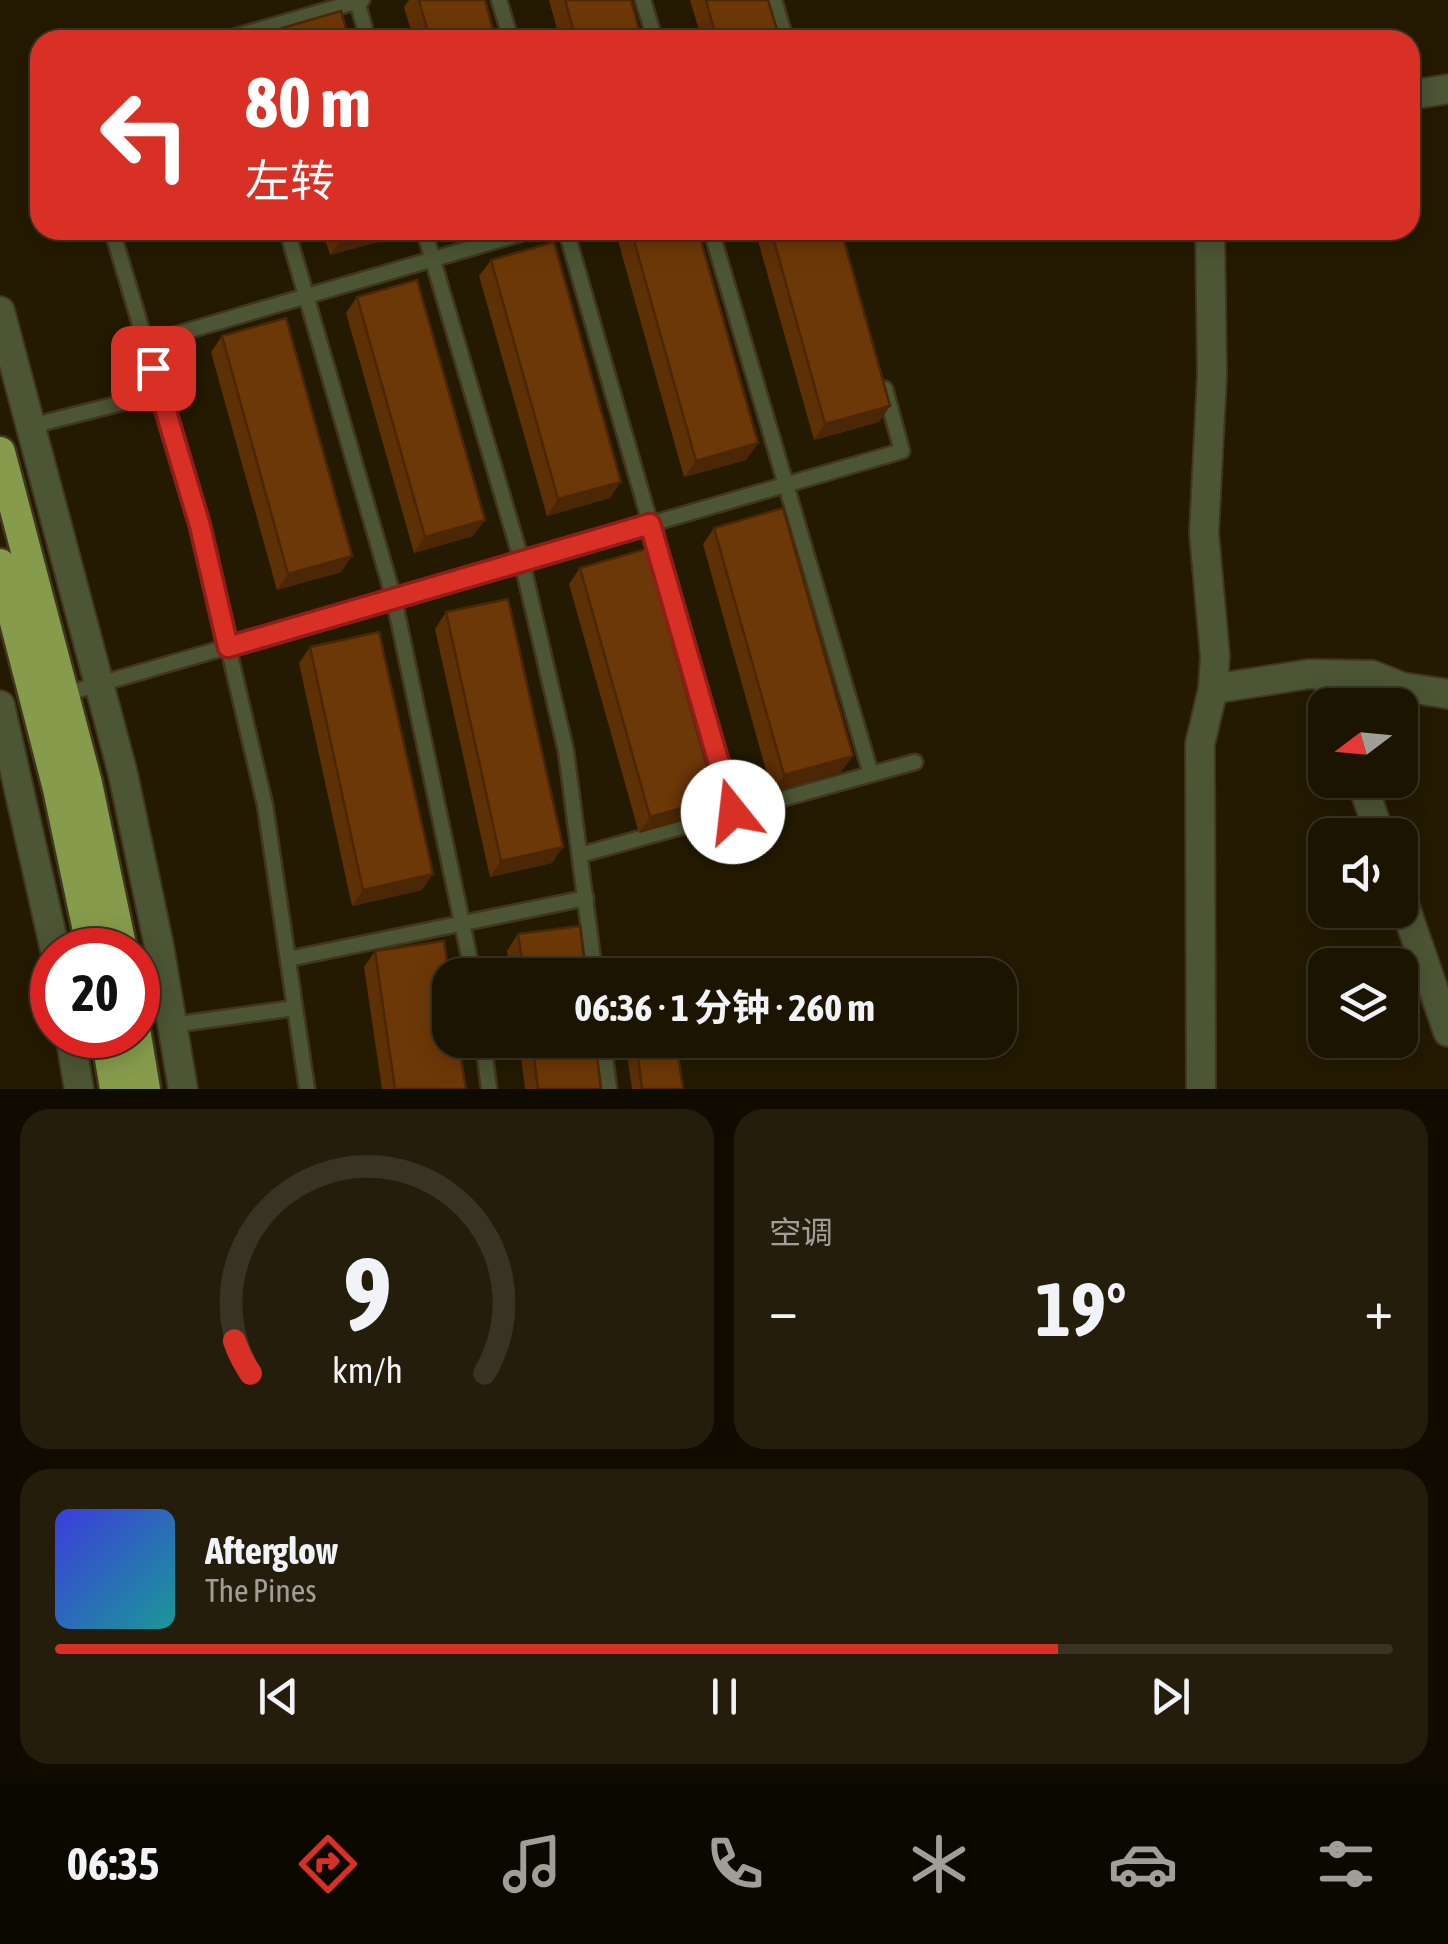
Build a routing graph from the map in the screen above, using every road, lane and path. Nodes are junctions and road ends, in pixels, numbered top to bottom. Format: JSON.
{"nodes":[{"id":1,"x":500,"y":0,"type":"edge"},
{"id":2,"x":643,"y":0,"type":"edge"},
{"id":3,"x":774,"y":0,"type":"edge"},
{"id":4,"x":360,"y":1,"type":"edge"},
{"id":5,"x":260,"y":30,"type":"edge"},
{"id":6,"x":366,"y":30,"type":"edge"},
{"id":7,"x":508,"y":30,"type":"edge"},
{"id":8,"x":651,"y":30,"type":"edge"},
{"id":9,"x":783,"y":30,"type":"edge"},
{"id":10,"x":1448,"y":90,"type":"edge"},
{"id":11,"x":1420,"y":94,"type":"edge"},
{"id":12,"x":115,"y":240,"type":"edge"},
{"id":13,"x":290,"y":240,"type":"edge"},
{"id":14,"x":427,"y":240,"type":"edge"},
{"id":15,"x":499,"y":240,"type":"edge"},
{"id":16,"x":569,"y":240,"type":"edge"},
{"id":17,"x":714,"y":240,"type":"edge"},
{"id":18,"x":1210,"y":240,"type":"edge"},
{"id":19,"x":433,"y":259,"type":"junction"},
{"id":20,"x":306,"y":296,"type":"junction"},
{"id":21,"x":0,"y":311,"type":"edge"},
{"id":22,"x":146,"y":342,"type":"junction"},
{"id":23,"x":881,"y":378,"type":"edge"},
{"id":24,"x":161,"y":393,"type":"junction"},
{"id":25,"x":31,"y":426,"type":"junction"},
{"id":26,"x":0,"y":452,"type":"edge"},
{"id":27,"x":786,"y":485,"type":"junction"},
{"id":28,"x":650,"y":524,"type":"junction"},
{"id":29,"x":522,"y":562,"type":"junction"},
{"id":30,"x":0,"y":564,"type":"edge"},
{"id":31,"x":394,"y":599,"type":"junction"},
{"id":32,"x":5,"y":603,"type":"edge"},
{"id":33,"x":228,"y":647,"type":"junction"},
{"id":34,"x":1325,"y":675,"type":"junction"},
{"id":35,"x":100,"y":684,"type":"junction"},
{"id":36,"x":1330,"y":688,"type":"edge"},
{"id":37,"x":1214,"y":689,"type":"junction"},
{"id":38,"x":65,"y":694,"type":"junction"},
{"id":39,"x":1448,"y":694,"type":"edge"},
{"id":40,"x":0,"y":705,"type":"edge"},
{"id":41,"x":915,"y":762,"type":"dead end"},
{"id":42,"x":871,"y":774,"type":"junction"},
{"id":43,"x":733,"y":812,"type":"junction"},
{"id":44,"x":580,"y":855,"type":"junction"},
{"id":45,"x":586,"y":898,"type":"junction"},
{"id":46,"x":462,"y":924,"type":"junction"},
{"id":47,"x":51,"y":928,"type":"edge"},
{"id":48,"x":87,"y":928,"type":"edge"},
{"id":49,"x":117,"y":928,"type":"edge"},
{"id":50,"x":1412,"y":928,"type":"edge"},
{"id":51,"x":469,"y":958,"type":"edge"},
{"id":52,"x":594,"y":958,"type":"edge"},
{"id":53,"x":288,"y":959,"type":"junction"},
{"id":54,"x":295,"y":1008,"type":"junction"},
{"id":55,"x":172,"y":1025,"type":"junction"},
{"id":56,"x":1448,"y":1032,"type":"edge"},
{"id":57,"x":74,"y":1058,"type":"edge"},
{"id":58,"x":110,"y":1058,"type":"edge"},
{"id":59,"x":140,"y":1058,"type":"edge"},
{"id":60,"x":485,"y":1058,"type":"edge"},
{"id":61,"x":605,"y":1058,"type":"edge"},
{"id":62,"x":79,"y":1089,"type":"edge"},
{"id":63,"x":115,"y":1089,"type":"edge"},
{"id":64,"x":145,"y":1089,"type":"edge"},
{"id":65,"x":183,"y":1089,"type":"edge"},
{"id":66,"x":307,"y":1089,"type":"edge"},
{"id":67,"x":489,"y":1089,"type":"edge"},
{"id":68,"x":609,"y":1089,"type":"edge"},
{"id":69,"x":1201,"y":1089,"type":"edge"}],
"edges":[{"from":1,"to":7,"type":"lane"},
{"from":2,"to":8,"type":"lane"},
{"from":3,"to":9,"type":"lane"},
{"from":4,"to":5,"type":"lane"},
{"from":4,"to":6,"type":"lane"},
{"from":10,"to":11,"type":"street"},
{"from":12,"to":22,"type":"lane"},
{"from":13,"to":20,"type":"lane"},
{"from":14,"to":19,"type":"lane"},
{"from":15,"to":19,"type":"lane"},
{"from":16,"to":28,"type":"lane"},
{"from":17,"to":27,"type":"lane"},
{"from":18,"to":37,"type":"street"},
{"from":19,"to":20,"type":"lane"},
{"from":19,"to":29,"type":"lane"},
{"from":20,"to":22,"type":"lane"},
{"from":20,"to":31,"type":"lane"},
{"from":21,"to":25,"type":"street"},
{"from":22,"to":24,"type":"lane"},
{"from":23,"to":27,"type":"lane"},
{"from":24,"to":25,"type":"lane"},
{"from":24,"to":33,"type":"lane"},
{"from":25,"to":35,"type":"street"},
{"from":26,"to":38,"type":"highway"},
{"from":27,"to":28,"type":"lane"},
{"from":27,"to":42,"type":"lane"},
{"from":28,"to":29,"type":"lane"},
{"from":28,"to":43,"type":"lane"},
{"from":29,"to":31,"type":"lane"},
{"from":29,"to":44,"type":"lane"},
{"from":30,"to":32,"type":"highway"},
{"from":31,"to":33,"type":"lane"},
{"from":31,"to":46,"type":"lane"},
{"from":32,"to":48,"type":"highway"},
{"from":33,"to":35,"type":"lane"},
{"from":33,"to":53,"type":"lane"},
{"from":34,"to":36,"type":"street"},
{"from":34,"to":37,"type":"street"},
{"from":34,"to":39,"type":"street"},
{"from":35,"to":38,"type":"lane"},
{"from":35,"to":55,"type":"street"},
{"from":37,"to":69,"type":"street"},
{"from":38,"to":49,"type":"highway"},
{"from":40,"to":47,"type":"street"},
{"from":41,"to":42,"type":"lane"},
{"from":42,"to":43,"type":"lane"},
{"from":43,"to":44,"type":"lane"},
{"from":44,"to":45,"type":"lane"},
{"from":45,"to":46,"type":"lane"},
{"from":45,"to":52,"type":"lane"},
{"from":46,"to":51,"type":"lane"},
{"from":46,"to":53,"type":"lane"},
{"from":50,"to":56,"type":"street"},
{"from":53,"to":54,"type":"lane"},
{"from":54,"to":55,"type":"lane"},
{"from":54,"to":66,"type":"lane"},
{"from":55,"to":65,"type":"street"},
{"from":57,"to":62,"type":"street"},
{"from":58,"to":63,"type":"highway"},
{"from":59,"to":64,"type":"highway"},
{"from":60,"to":67,"type":"lane"},
{"from":61,"to":68,"type":"lane"}]}
